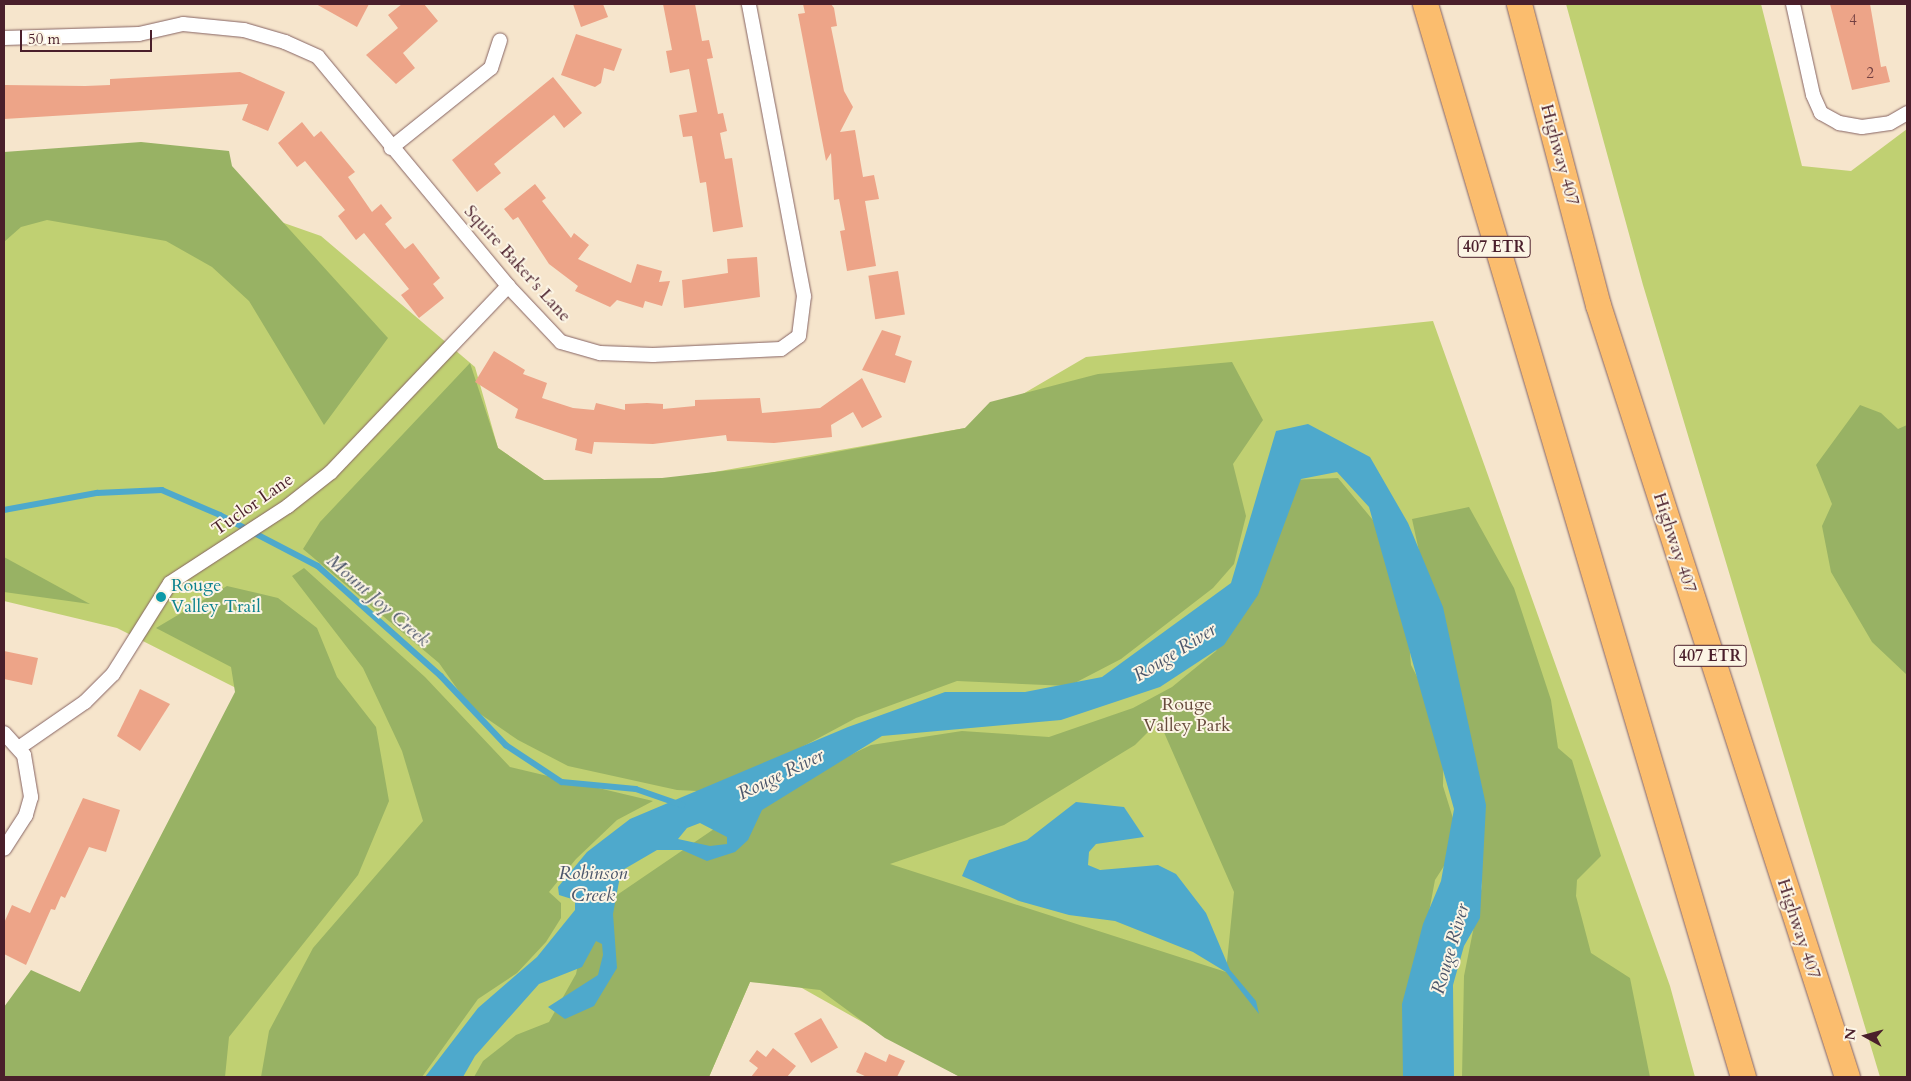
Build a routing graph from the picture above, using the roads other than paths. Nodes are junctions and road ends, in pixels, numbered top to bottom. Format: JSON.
{"nodes":[{"id":1,"x":750,"y":4,"type":"edge"},
{"id":2,"x":1425,"y":4,"type":"edge"},
{"id":3,"x":1519,"y":4,"type":"edge"},
{"id":4,"x":1793,"y":4,"type":"edge"},
{"id":5,"x":4,"y":38,"type":"edge"},
{"id":6,"x":500,"y":40,"type":"dead end"},
{"id":7,"x":1907,"y":113,"type":"edge"},
{"id":8,"x":391,"y":148,"type":"junction"},
{"id":9,"x":508,"y":286,"type":"junction"},
{"id":10,"x":4,"y":733,"type":"edge"},
{"id":11,"x":20,"y":747,"type":"junction"},
{"id":12,"x":4,"y":849,"type":"edge"},
{"id":13,"x":1742,"y":1077,"type":"edge"},
{"id":14,"x":1847,"y":1077,"type":"edge"}],
"edges":[{"from":1,"to":9,"type":"street","name":"Squire Baker's Lane"},
{"from":2,"to":13,"type":"highway","number":"407 ETR"},
{"from":3,"to":14,"type":"highway","name":"Highway 407","number":"407 ETR"},
{"from":4,"to":7,"type":"street"},
{"from":5,"to":8,"type":"street","name":"Squire Baker's Lane"},
{"from":6,"to":8,"type":"street"},
{"from":8,"to":9,"type":"street","name":"Squire Baker's Lane"},
{"from":9,"to":11,"type":"street","name":"Tuclor Lane"},
{"from":10,"to":11,"type":"street"},
{"from":11,"to":12,"type":"street"}]}
